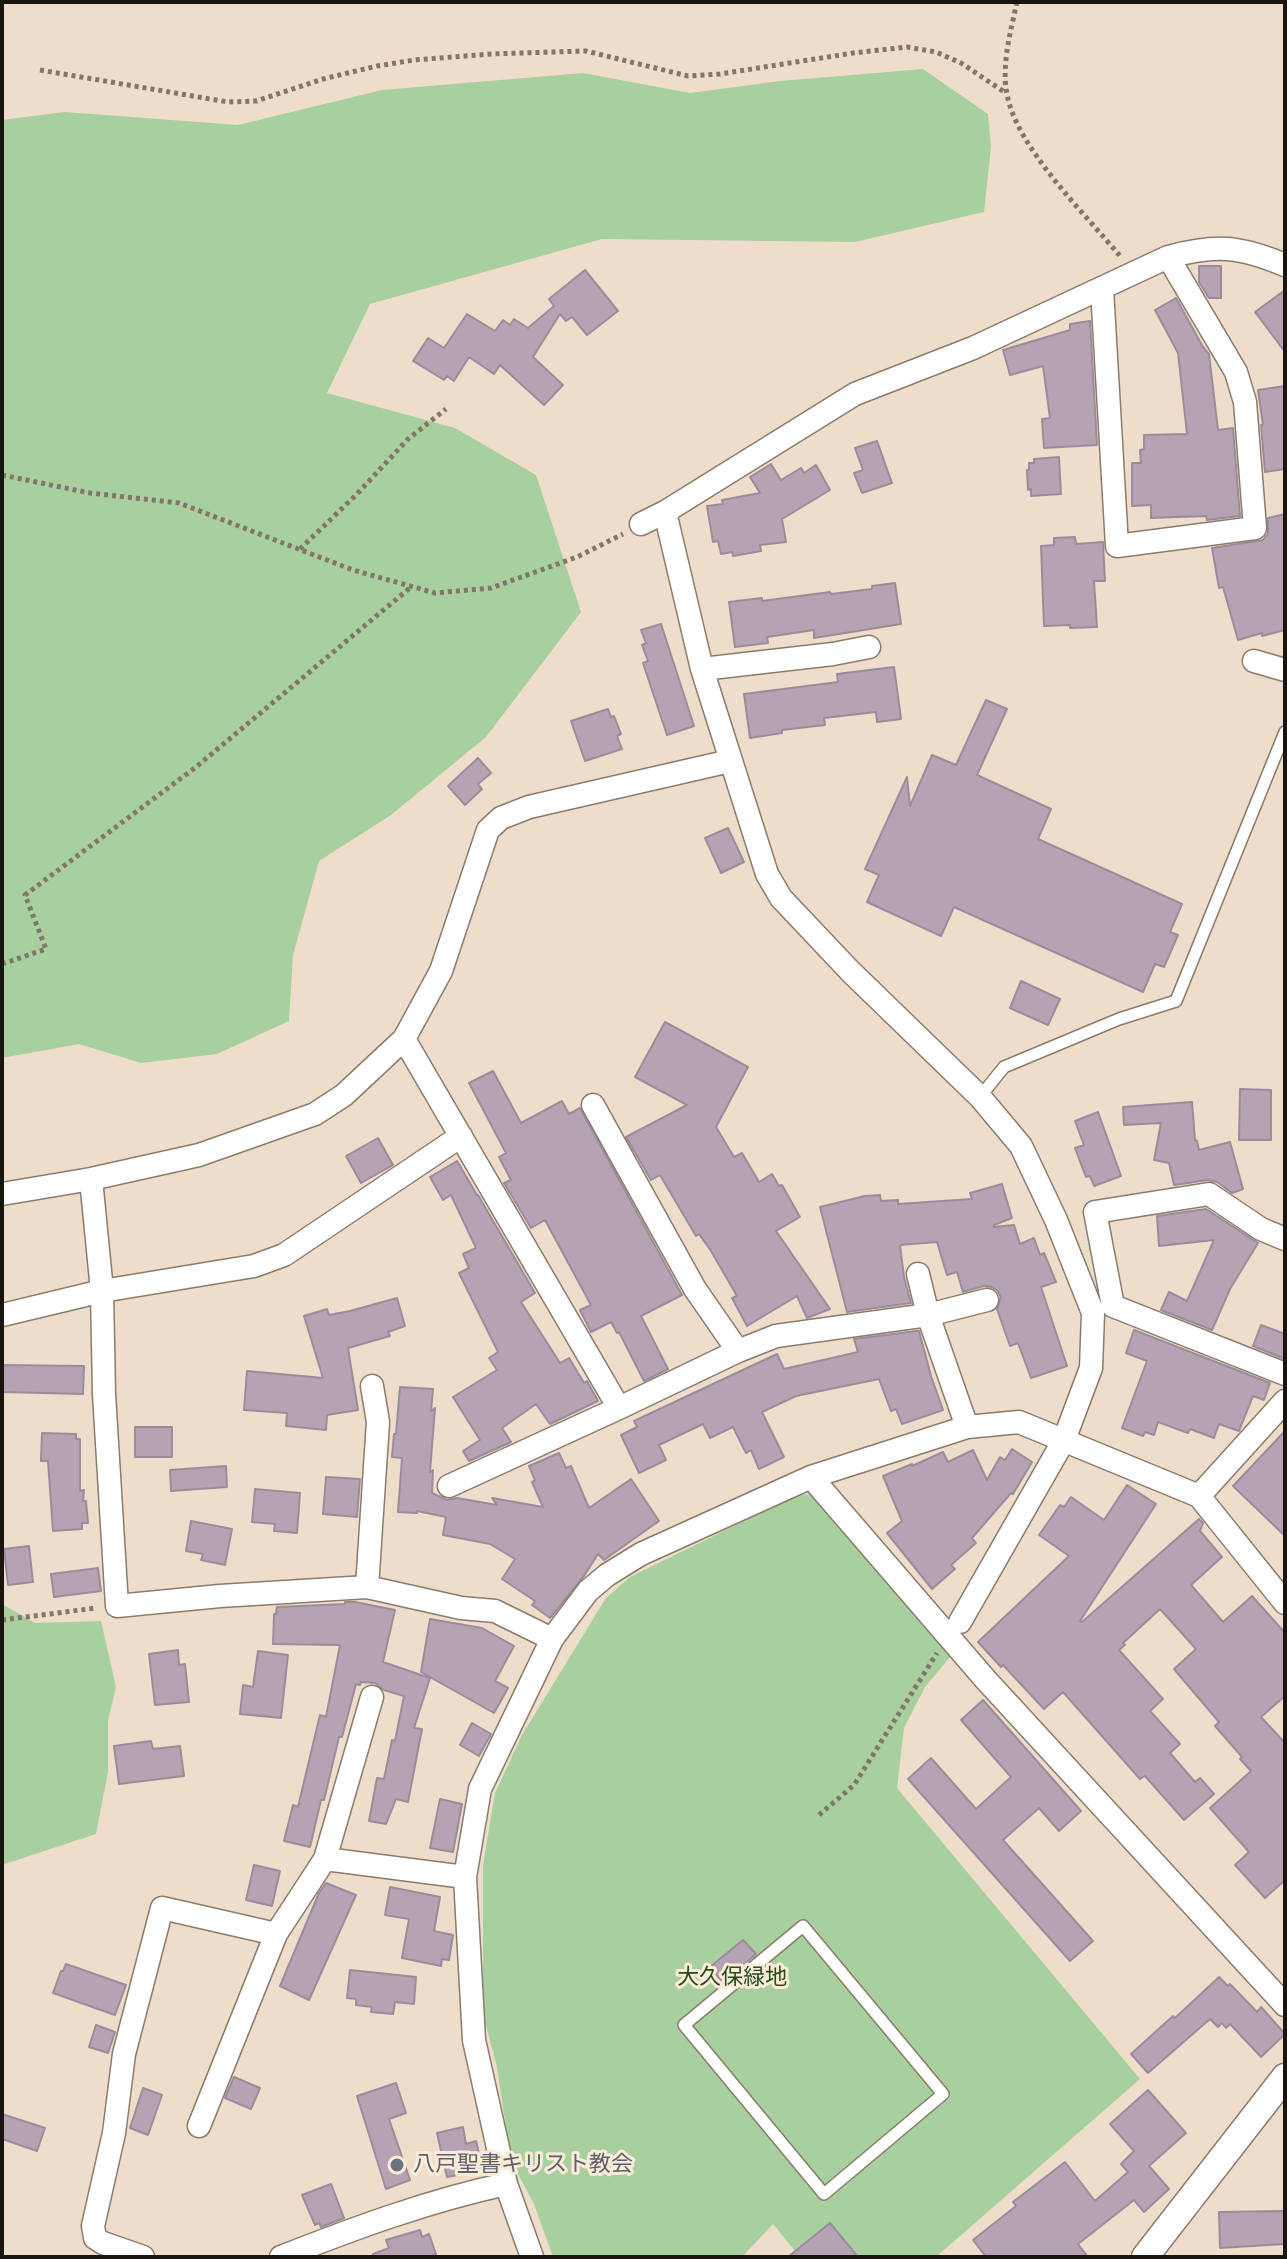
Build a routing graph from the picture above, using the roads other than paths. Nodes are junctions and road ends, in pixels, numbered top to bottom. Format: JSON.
{"nodes":[{"id":1,"x":1168,"y":257,"type":"junction"},
{"id":2,"x":1285,"y":265,"type":"edge"},
{"id":3,"x":1102,"y":289,"type":"junction"},
{"id":4,"x":665,"y":512,"type":"junction"},
{"id":5,"x":641,"y":524,"type":"road end"},
{"id":6,"x":869,"y":647,"type":"dead end"},
{"id":7,"x":1254,"y":661,"type":"dead end"},
{"id":8,"x":702,"y":669,"type":"junction"},
{"id":9,"x":1285,"y":670,"type":"edge"},
{"id":10,"x":1285,"y":732,"type":"edge"},
{"id":11,"x":730,"y":761,"type":"junction"},
{"id":12,"x":404,"y":1039,"type":"junction"},
{"id":13,"x":980,"y":1097,"type":"junction"},
{"id":14,"x":593,"y":1105,"type":"dead end"},
{"id":15,"x":461,"y":1136,"type":"junction"},
{"id":16,"x":91,"y":1179,"type":"junction"},
{"id":17,"x":2,"y":1194,"type":"edge"},
{"id":18,"x":1285,"y":1239,"type":"edge"},
{"id":19,"x":918,"y":1274,"type":"dead end"},
{"id":20,"x":102,"y":1291,"type":"junction"},
{"id":21,"x":987,"y":1300,"type":"dead end"},
{"id":22,"x":2,"y":1315,"type":"edge"},
{"id":23,"x":928,"y":1315,"type":"junction"},
{"id":24,"x":738,"y":1351,"type":"junction"},
{"id":25,"x":1285,"y":1374,"type":"edge"},
{"id":26,"x":372,"y":1386,"type":"dead end"},
{"id":27,"x":1285,"y":1401,"type":"edge"},
{"id":28,"x":619,"y":1408,"type":"junction"},
{"id":29,"x":967,"y":1427,"type":"junction"},
{"id":30,"x":1064,"y":1440,"type":"junction"},
{"id":31,"x":811,"y":1477,"type":"junction"},
{"id":32,"x":449,"y":1486,"type":"dead end"},
{"id":33,"x":1199,"y":1496,"type":"junction"},
{"id":34,"x":367,"y":1587,"type":"junction"},
{"id":35,"x":1283,"y":1597,"type":"edge"},
{"id":36,"x":954,"y":1629,"type":"junction"},
{"id":37,"x":552,"y":1639,"type":"junction"},
{"id":38,"x":372,"y":1697,"type":"dead end"},
{"id":39,"x":325,"y":1859,"type":"junction"},
{"id":40,"x":465,"y":1877,"type":"junction"},
{"id":41,"x":803,"y":1926,"type":"joint"},
{"id":42,"x":276,"y":1934,"type":"junction"},
{"id":43,"x":1285,"y":2005,"type":"edge"},
{"id":44,"x":1285,"y":2077,"type":"edge"},
{"id":45,"x":199,"y":2126,"type":"dead end"},
{"id":46,"x":506,"y":2184,"type":"junction"},
{"id":47,"x":143,"y":2257,"type":"edge"},
{"id":48,"x":281,"y":2257,"type":"edge"},
{"id":49,"x":532,"y":2257,"type":"edge"},
{"id":50,"x":1145,"y":2257,"type":"edge"}],
"edges":[{"from":1,"to":2,"type":"street"},
{"from":1,"to":3,"type":"street"},
{"from":1,"to":3,"type":"street"},
{"from":3,"to":4,"type":"street"},
{"from":4,"to":5,"type":"street"},
{"from":4,"to":8,"type":"street"},
{"from":6,"to":8,"type":"street"},
{"from":7,"to":9,"type":"street"},
{"from":8,"to":11,"type":"street"},
{"from":10,"to":13,"type":"lane"},
{"from":11,"to":12,"type":"street"},
{"from":11,"to":13,"type":"street"},
{"from":12,"to":15,"type":"street"},
{"from":12,"to":16,"type":"street"},
{"from":13,"to":30,"type":"street"},
{"from":14,"to":24,"type":"street"},
{"from":15,"to":20,"type":"street"},
{"from":15,"to":28,"type":"street"},
{"from":16,"to":17,"type":"street"},
{"from":16,"to":20,"type":"street"},
{"from":18,"to":25,"type":"street"},
{"from":19,"to":23,"type":"street"},
{"from":20,"to":22,"type":"street"},
{"from":20,"to":34,"type":"street"},
{"from":21,"to":23,"type":"street"},
{"from":23,"to":24,"type":"street"},
{"from":23,"to":29,"type":"street"},
{"from":24,"to":28,"type":"street"},
{"from":26,"to":34,"type":"street"},
{"from":27,"to":33,"type":"street"},
{"from":28,"to":32,"type":"street"},
{"from":29,"to":30,"type":"street"},
{"from":29,"to":31,"type":"street"},
{"from":30,"to":33,"type":"street"},
{"from":30,"to":36,"type":"street"},
{"from":31,"to":36,"type":"street"},
{"from":31,"to":37,"type":"street"},
{"from":33,"to":35,"type":"street"},
{"from":34,"to":37,"type":"street"},
{"from":36,"to":43,"type":"street"},
{"from":37,"to":40,"type":"street"},
{"from":38,"to":39,"type":"street"},
{"from":39,"to":40,"type":"street"},
{"from":39,"to":42,"type":"street"},
{"from":40,"to":46,"type":"street"},
{"from":41,"to":41,"type":"lane"},
{"from":42,"to":45,"type":"street"},
{"from":42,"to":47,"type":"street"},
{"from":44,"to":50,"type":"street"},
{"from":46,"to":48,"type":"street"},
{"from":46,"to":49,"type":"street"}]}
